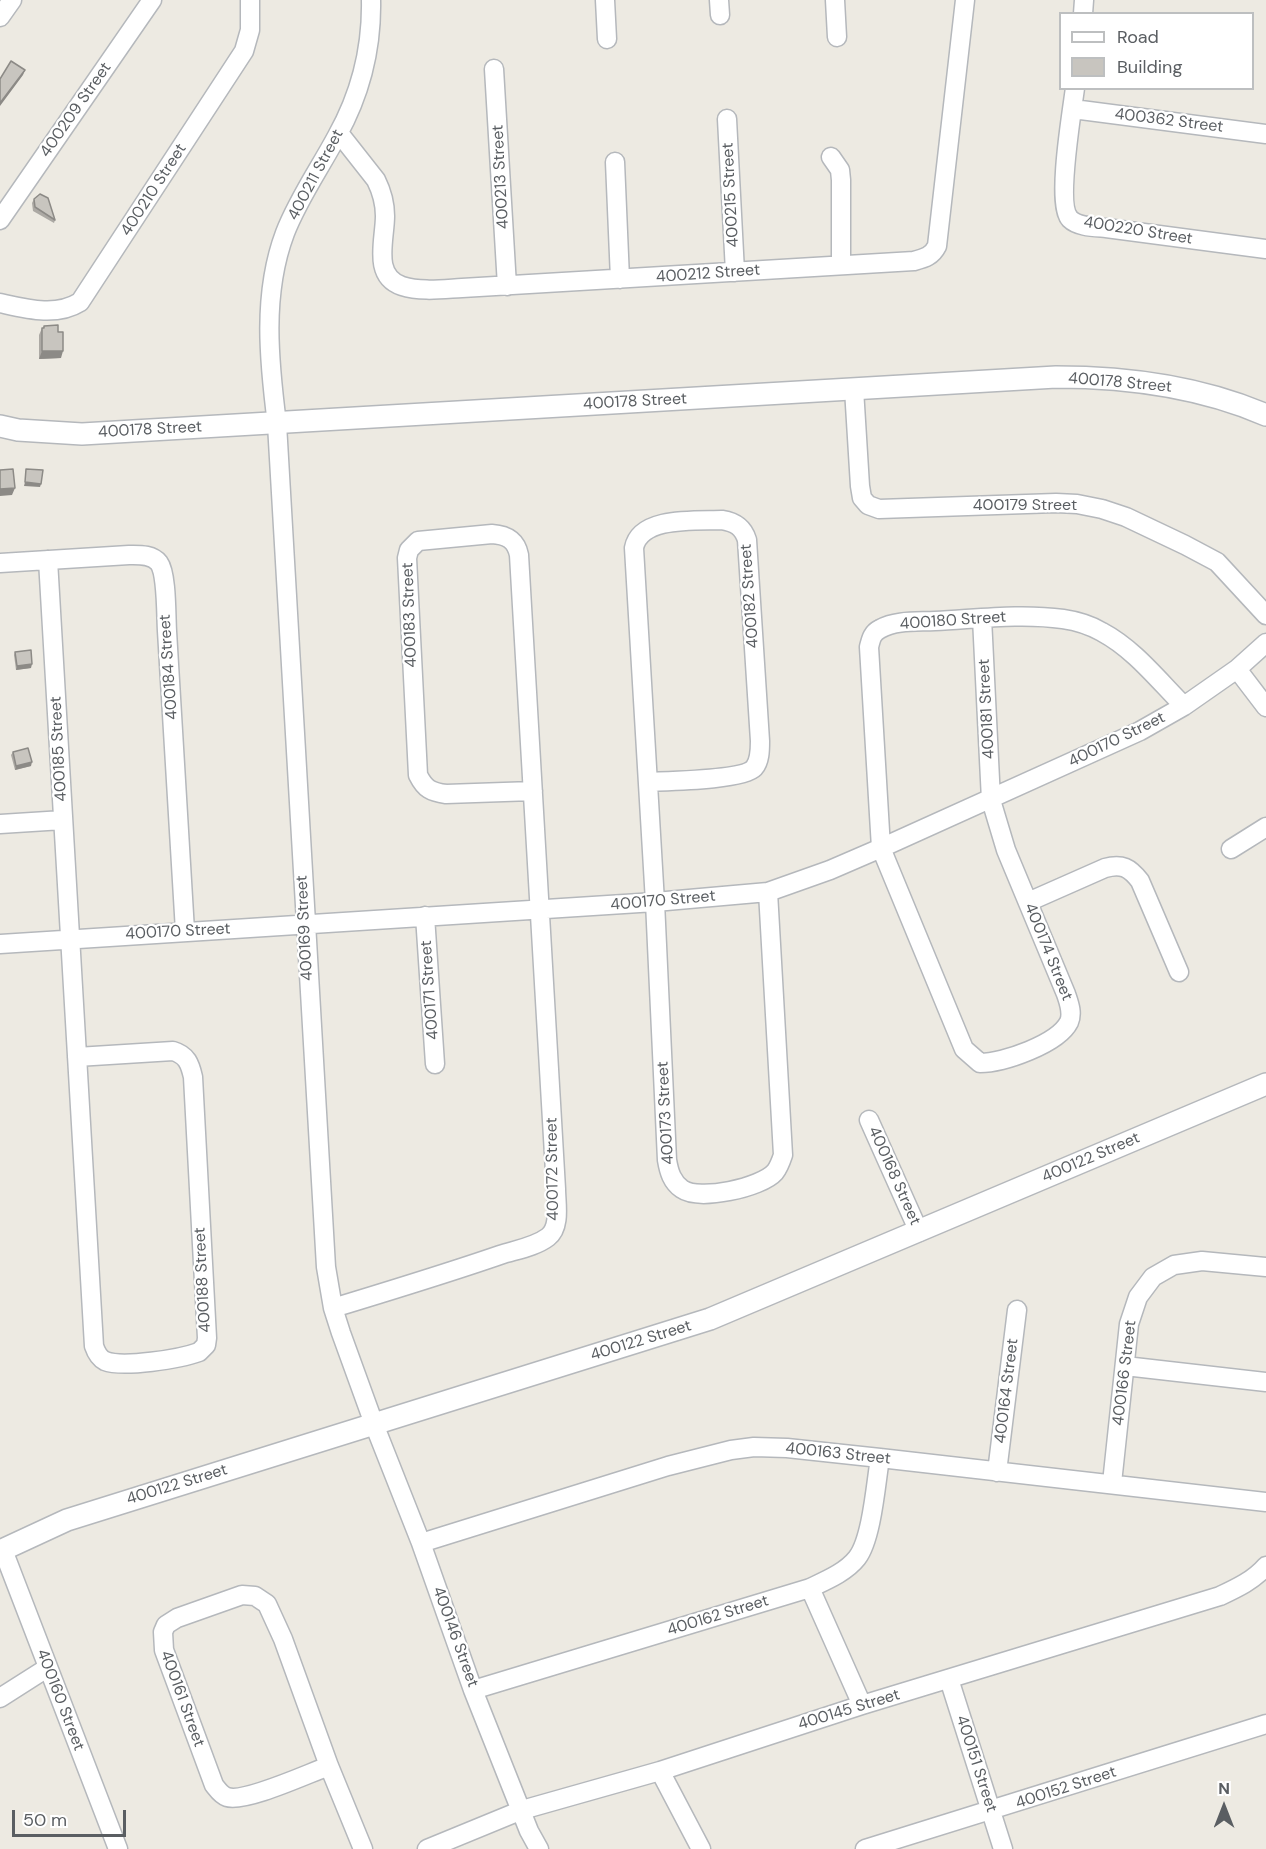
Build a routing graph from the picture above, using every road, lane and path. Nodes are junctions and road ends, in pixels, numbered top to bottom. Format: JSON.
{"nodes":[{"id":1,"x":12,"y":0,"type":"edge"},
{"id":2,"x":152,"y":0,"type":"edge"},
{"id":3,"x":250,"y":0,"type":"edge"},
{"id":4,"x":371,"y":0,"type":"edge"},
{"id":5,"x":605,"y":0,"type":"edge"},
{"id":6,"x":835,"y":0,"type":"edge"},
{"id":7,"x":965,"y":0,"type":"edge"},
{"id":8,"x":0,"y":17,"type":"edge"},
{"id":9,"x":837,"y":37,"type":"dead end"},
{"id":10,"x":607,"y":39,"type":"dead end"},
{"id":11,"x":494,"y":69,"type":"dead end"},
{"id":12,"x":1075,"y":90,"type":"edge"},
{"id":13,"x":1073,"y":109,"type":"junction"},
{"id":14,"x":727,"y":119,"type":"dead end"},
{"id":15,"x":339,"y":133,"type":"junction"},
{"id":16,"x":1266,"y":134,"type":"edge"},
{"id":17,"x":831,"y":157,"type":"dead end"},
{"id":18,"x":615,"y":162,"type":"dead end"},
{"id":19,"x":0,"y":219,"type":"edge"},
{"id":20,"x":1266,"y":249,"type":"edge"},
{"id":21,"x":841,"y":265,"type":"junction"},
{"id":22,"x":735,"y":272,"type":"junction"},
{"id":23,"x":620,"y":279,"type":"junction"},
{"id":24,"x":507,"y":286,"type":"junction"},
{"id":25,"x":0,"y":303,"type":"edge"},
{"id":26,"x":854,"y":389,"type":"junction"},
{"id":27,"x":1266,"y":415,"type":"edge"},
{"id":28,"x":277,"y":424,"type":"junction"},
{"id":29,"x":0,"y":426,"type":"edge"},
{"id":30,"x":48,"y":560,"type":"junction"},
{"id":31,"x":0,"y":563,"type":"edge"},
{"id":32,"x":1266,"y":615,"type":"edge"},
{"id":33,"x":982,"y":618,"type":"junction"},
{"id":34,"x":1266,"y":643,"type":"edge"},
{"id":35,"x":1237,"y":669,"type":"junction"},
{"id":36,"x":1184,"y":706,"type":"junction"},
{"id":37,"x":1266,"y":706,"type":"edge"},
{"id":38,"x":648,"y":782,"type":"junction"},
{"id":39,"x":533,"y":791,"type":"junction"},
{"id":40,"x":991,"y":800,"type":"junction"},
{"id":41,"x":63,"y":820,"type":"junction"},
{"id":42,"x":0,"y":824,"type":"edge"},
{"id":43,"x":1266,"y":827,"type":"edge"},
{"id":44,"x":881,"y":848,"type":"junction"},
{"id":45,"x":1231,"y":849,"type":"dead end"},
{"id":46,"x":768,"y":891,"type":"junction"},
{"id":47,"x":655,"y":902,"type":"junction"},
{"id":48,"x":1028,"y":902,"type":"junction"},
{"id":49,"x":540,"y":910,"type":"junction"},
{"id":50,"x":425,"y":916,"type":"junction"},
{"id":51,"x":305,"y":924,"type":"junction"},
{"id":52,"x":185,"y":931,"type":"junction"},
{"id":53,"x":70,"y":938,"type":"junction"},
{"id":54,"x":0,"y":944,"type":"edge"},
{"id":55,"x":1179,"y":972,"type":"dead end"},
{"id":56,"x":77,"y":1057,"type":"junction"},
{"id":57,"x":435,"y":1064,"type":"dead end"},
{"id":58,"x":1266,"y":1084,"type":"edge"},
{"id":59,"x":869,"y":1120,"type":"dead end"},
{"id":60,"x":919,"y":1232,"type":"junction"},
{"id":61,"x":1266,"y":1267,"type":"edge"},
{"id":62,"x":333,"y":1308,"type":"junction"},
{"id":63,"x":1017,"y":1310,"type":"dead end"},
{"id":64,"x":1125,"y":1366,"type":"junction"},
{"id":65,"x":1266,"y":1382,"type":"edge"},
{"id":66,"x":374,"y":1424,"type":"junction"},
{"id":67,"x":880,"y":1458,"type":"junction"},
{"id":68,"x":997,"y":1472,"type":"junction"},
{"id":69,"x":1112,"y":1483,"type":"junction"},
{"id":70,"x":1266,"y":1502,"type":"edge"},
{"id":71,"x":421,"y":1543,"type":"junction"},
{"id":72,"x":2,"y":1550,"type":"edge"},
{"id":73,"x":1266,"y":1566,"type":"edge"},
{"id":74,"x":810,"y":1588,"type":"junction"},
{"id":75,"x":47,"y":1668,"type":"junction"},
{"id":76,"x":949,"y":1679,"type":"junction"},
{"id":77,"x":473,"y":1690,"type":"junction"},
{"id":78,"x":0,"y":1698,"type":"edge"},
{"id":79,"x":862,"y":1705,"type":"junction"},
{"id":80,"x":1266,"y":1724,"type":"edge"},
{"id":81,"x":329,"y":1766,"type":"junction"},
{"id":82,"x":660,"y":1771,"type":"junction"},
{"id":83,"x":522,"y":1810,"type":"junction"},
{"id":84,"x":992,"y":1811,"type":"junction"},
{"id":85,"x":118,"y":1849,"type":"edge"},
{"id":86,"x":363,"y":1849,"type":"edge"},
{"id":87,"x":428,"y":1849,"type":"edge"},
{"id":88,"x":539,"y":1849,"type":"edge"},
{"id":89,"x":701,"y":1849,"type":"edge"},
{"id":90,"x":865,"y":1849,"type":"edge"},
{"id":91,"x":1003,"y":1849,"type":"edge"}],
"edges":[{"from":1,"to":8,"type":"street"},
{"from":2,"to":19,"type":"street","name":"400209 Street"},
{"from":3,"to":25,"type":"street","name":"400210 Street"},
{"from":4,"to":15,"type":"street","name":"400211 Street"},
{"from":5,"to":10,"type":"street"},
{"from":6,"to":9,"type":"street"},
{"from":7,"to":21,"type":"street","name":"400212 Street"},
{"from":11,"to":24,"type":"street","name":"400213 Street"},
{"from":12,"to":13,"type":"street","name":"400220 Street"},
{"from":13,"to":16,"type":"street","name":"400362 Street"},
{"from":13,"to":20,"type":"street","name":"400220 Street"},
{"from":14,"to":22,"type":"street","name":"400215 Street"},
{"from":15,"to":24,"type":"street","name":"400212 Street"},
{"from":15,"to":28,"type":"street","name":"400211 Street"},
{"from":17,"to":21,"type":"street"},
{"from":18,"to":23,"type":"street"},
{"from":21,"to":22,"type":"street","name":"400212 Street"},
{"from":22,"to":23,"type":"street","name":"400212 Street"},
{"from":23,"to":24,"type":"street","name":"400212 Street"},
{"from":26,"to":27,"type":"street","name":"400178 Street"},
{"from":26,"to":28,"type":"street","name":"400178 Street"},
{"from":26,"to":32,"type":"street","name":"400179 Street"},
{"from":28,"to":29,"type":"street","name":"400178 Street"},
{"from":28,"to":51,"type":"street","name":"400169 Street"},
{"from":30,"to":31,"type":"street","name":"400184 Street"},
{"from":30,"to":41,"type":"street","name":"400185 Street"},
{"from":30,"to":52,"type":"street","name":"400184 Street"},
{"from":33,"to":36,"type":"street","name":"400180 Street"},
{"from":33,"to":40,"type":"street","name":"400181 Street"},
{"from":33,"to":44,"type":"street","name":"400180 Street"},
{"from":34,"to":35,"type":"street","name":"400170 Street"},
{"from":35,"to":36,"type":"street","name":"400170 Street"},
{"from":35,"to":37,"type":"street"},
{"from":36,"to":40,"type":"street","name":"400170 Street"},
{"from":38,"to":38,"type":"street","name":"400182 Street"},
{"from":38,"to":47,"type":"street","name":"400182 Street"},
{"from":39,"to":39,"type":"street","name":"400183 Street"},
{"from":39,"to":49,"type":"street","name":"400183 Street"},
{"from":40,"to":44,"type":"street","name":"400170 Street"},
{"from":40,"to":48,"type":"street","name":"400174 Street"},
{"from":41,"to":42,"type":"street"},
{"from":41,"to":53,"type":"street","name":"400185 Street"},
{"from":43,"to":45,"type":"street"},
{"from":44,"to":46,"type":"street","name":"400170 Street"},
{"from":44,"to":48,"type":"street","name":"400174 Street"},
{"from":46,"to":47,"type":"street","name":"400170 Street"},
{"from":46,"to":47,"type":"street","name":"400173 Street"},
{"from":47,"to":49,"type":"street","name":"400170 Street"},
{"from":48,"to":55,"type":"street"},
{"from":49,"to":50,"type":"street","name":"400170 Street"},
{"from":49,"to":62,"type":"street","name":"400172 Street"},
{"from":50,"to":51,"type":"street","name":"400170 Street"},
{"from":50,"to":57,"type":"street","name":"400171 Street"},
{"from":51,"to":52,"type":"street","name":"400170 Street"},
{"from":51,"to":62,"type":"street","name":"400169 Street"},
{"from":52,"to":53,"type":"street","name":"400170 Street"},
{"from":53,"to":54,"type":"street","name":"400170 Street"},
{"from":53,"to":56,"type":"street","name":"400188 Street"},
{"from":56,"to":56,"type":"street","name":"400188 Street"},
{"from":58,"to":60,"type":"street","name":"400122 Street"},
{"from":59,"to":60,"type":"street","name":"400168 Street"},
{"from":60,"to":66,"type":"street","name":"400122 Street"},
{"from":61,"to":64,"type":"street","name":"400166 Street"},
{"from":62,"to":66,"type":"street","name":"400169 Street"},
{"from":63,"to":68,"type":"street","name":"400164 Street"},
{"from":64,"to":65,"type":"street"},
{"from":64,"to":69,"type":"street","name":"400166 Street"},
{"from":66,"to":71,"type":"street","name":"400146 Street"},
{"from":66,"to":72,"type":"street","name":"400122 Street"},
{"from":67,"to":68,"type":"street","name":"400163 Street"},
{"from":67,"to":71,"type":"street","name":"400163 Street"},
{"from":67,"to":74,"type":"street","name":"400162 Street"},
{"from":68,"to":69,"type":"street","name":"400163 Street"},
{"from":69,"to":70,"type":"street","name":"400163 Street"},
{"from":71,"to":77,"type":"street","name":"400146 Street"},
{"from":72,"to":75,"type":"street","name":"400160 Street"},
{"from":73,"to":76,"type":"street","name":"400145 Street"},
{"from":74,"to":77,"type":"street","name":"400162 Street"},
{"from":74,"to":79,"type":"street"},
{"from":75,"to":78,"type":"street"},
{"from":75,"to":85,"type":"street","name":"400160 Street"},
{"from":76,"to":79,"type":"street","name":"400145 Street"},
{"from":76,"to":84,"type":"street","name":"400151 Street"},
{"from":77,"to":83,"type":"street","name":"400146 Street"},
{"from":79,"to":82,"type":"street","name":"400145 Street"},
{"from":80,"to":84,"type":"street","name":"400152 Street"},
{"from":81,"to":81,"type":"street","name":"400161 Street"},
{"from":81,"to":86,"type":"street","name":"400161 Street"},
{"from":82,"to":83,"type":"street","name":"400145 Street"},
{"from":82,"to":89,"type":"street"},
{"from":83,"to":87,"type":"street","name":"400145 Street"},
{"from":83,"to":88,"type":"street","name":"400146 Street"},
{"from":84,"to":90,"type":"street","name":"400152 Street"},
{"from":84,"to":91,"type":"street","name":"400151 Street"}]}
